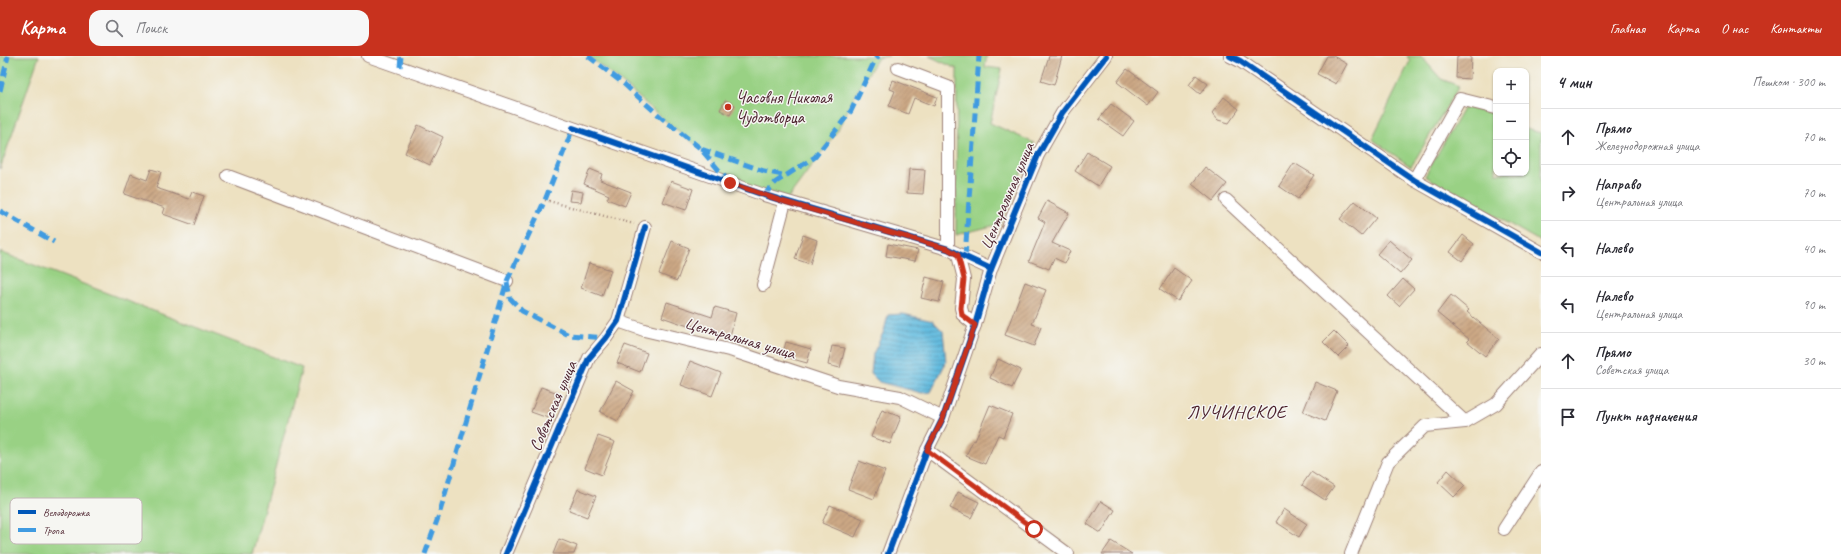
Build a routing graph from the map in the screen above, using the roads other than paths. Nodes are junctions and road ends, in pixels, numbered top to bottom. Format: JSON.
{"nodes":[{"id":1,"x":368,"y":56,"type":"edge"},
{"id":2,"x":1106,"y":56,"type":"edge"},
{"id":3,"x":1230,"y":56,"type":"edge"},
{"id":4,"x":1250,"y":56,"type":"edge"},
{"id":5,"x":898,"y":68,"type":"dead end"},
{"id":6,"x":1267,"y":79,"type":"junction"},
{"id":7,"x":1493,"y":107,"type":"edge"},
{"id":8,"x":228,"y":176,"type":"dead end"},
{"id":9,"x":1414,"y":180,"type":"junction"},
{"id":10,"x":1226,"y":200,"type":"dead end"},
{"id":11,"x":785,"y":202,"type":"junction"},
{"id":12,"x":645,"y":228,"type":"road end"},
{"id":13,"x":953,"y":252,"type":"junction"},
{"id":14,"x":1541,"y":252,"type":"edge"},
{"id":15,"x":991,"y":269,"type":"junction"},
{"id":16,"x":507,"y":281,"type":"dead end"},
{"id":17,"x":763,"y":285,"type":"dead end"},
{"id":18,"x":618,"y":321,"type":"junction"},
{"id":19,"x":975,"y":325,"type":"junction"},
{"id":20,"x":1541,"y":354,"type":"edge"},
{"id":21,"x":943,"y":418,"type":"junction"},
{"id":22,"x":1465,"y":422,"type":"junction"},
{"id":23,"x":927,"y":450,"type":"junction"},
{"id":24,"x":1541,"y":472,"type":"edge"},
{"id":25,"x":1504,"y":529,"type":"dead end"},
{"id":26,"x":506,"y":554,"type":"edge"},
{"id":27,"x":888,"y":554,"type":"edge"},
{"id":28,"x":1068,"y":554,"type":"edge"},
{"id":29,"x":1351,"y":554,"type":"edge"}],
"edges":[{"from":1,"to":11,"type":"street"},
{"from":2,"to":15,"type":"street","name":"Центральная улица"},
{"from":3,"to":6,"type":"street"},
{"from":4,"to":6,"type":"street"},
{"from":5,"to":13,"type":"street"},
{"from":6,"to":9,"type":"street"},
{"from":7,"to":9,"type":"street"},
{"from":8,"to":16,"type":"street"},
{"from":9,"to":14,"type":"street"},
{"from":10,"to":22,"type":"street"},
{"from":11,"to":13,"type":"street","name":"Центральная улица"},
{"from":11,"to":17,"type":"street"},
{"from":12,"to":18,"type":"street","name":"Советская улица"},
{"from":13,"to":15,"type":"street","name":"Центральная улица"},
{"from":13,"to":19,"type":"street"},
{"from":15,"to":19,"type":"street","name":"Центральная улица"},
{"from":18,"to":21,"type":"street","name":"Центральная улица"},
{"from":18,"to":26,"type":"street","name":"Советская улица"},
{"from":19,"to":21,"type":"street","name":"Центральная улица"},
{"from":20,"to":22,"type":"street"},
{"from":21,"to":23,"type":"street","name":"Центральная улица"},
{"from":22,"to":29,"type":"street"},
{"from":23,"to":27,"type":"street","name":"Центральная улица"},
{"from":23,"to":28,"type":"street"},
{"from":24,"to":25,"type":"street"}]}
